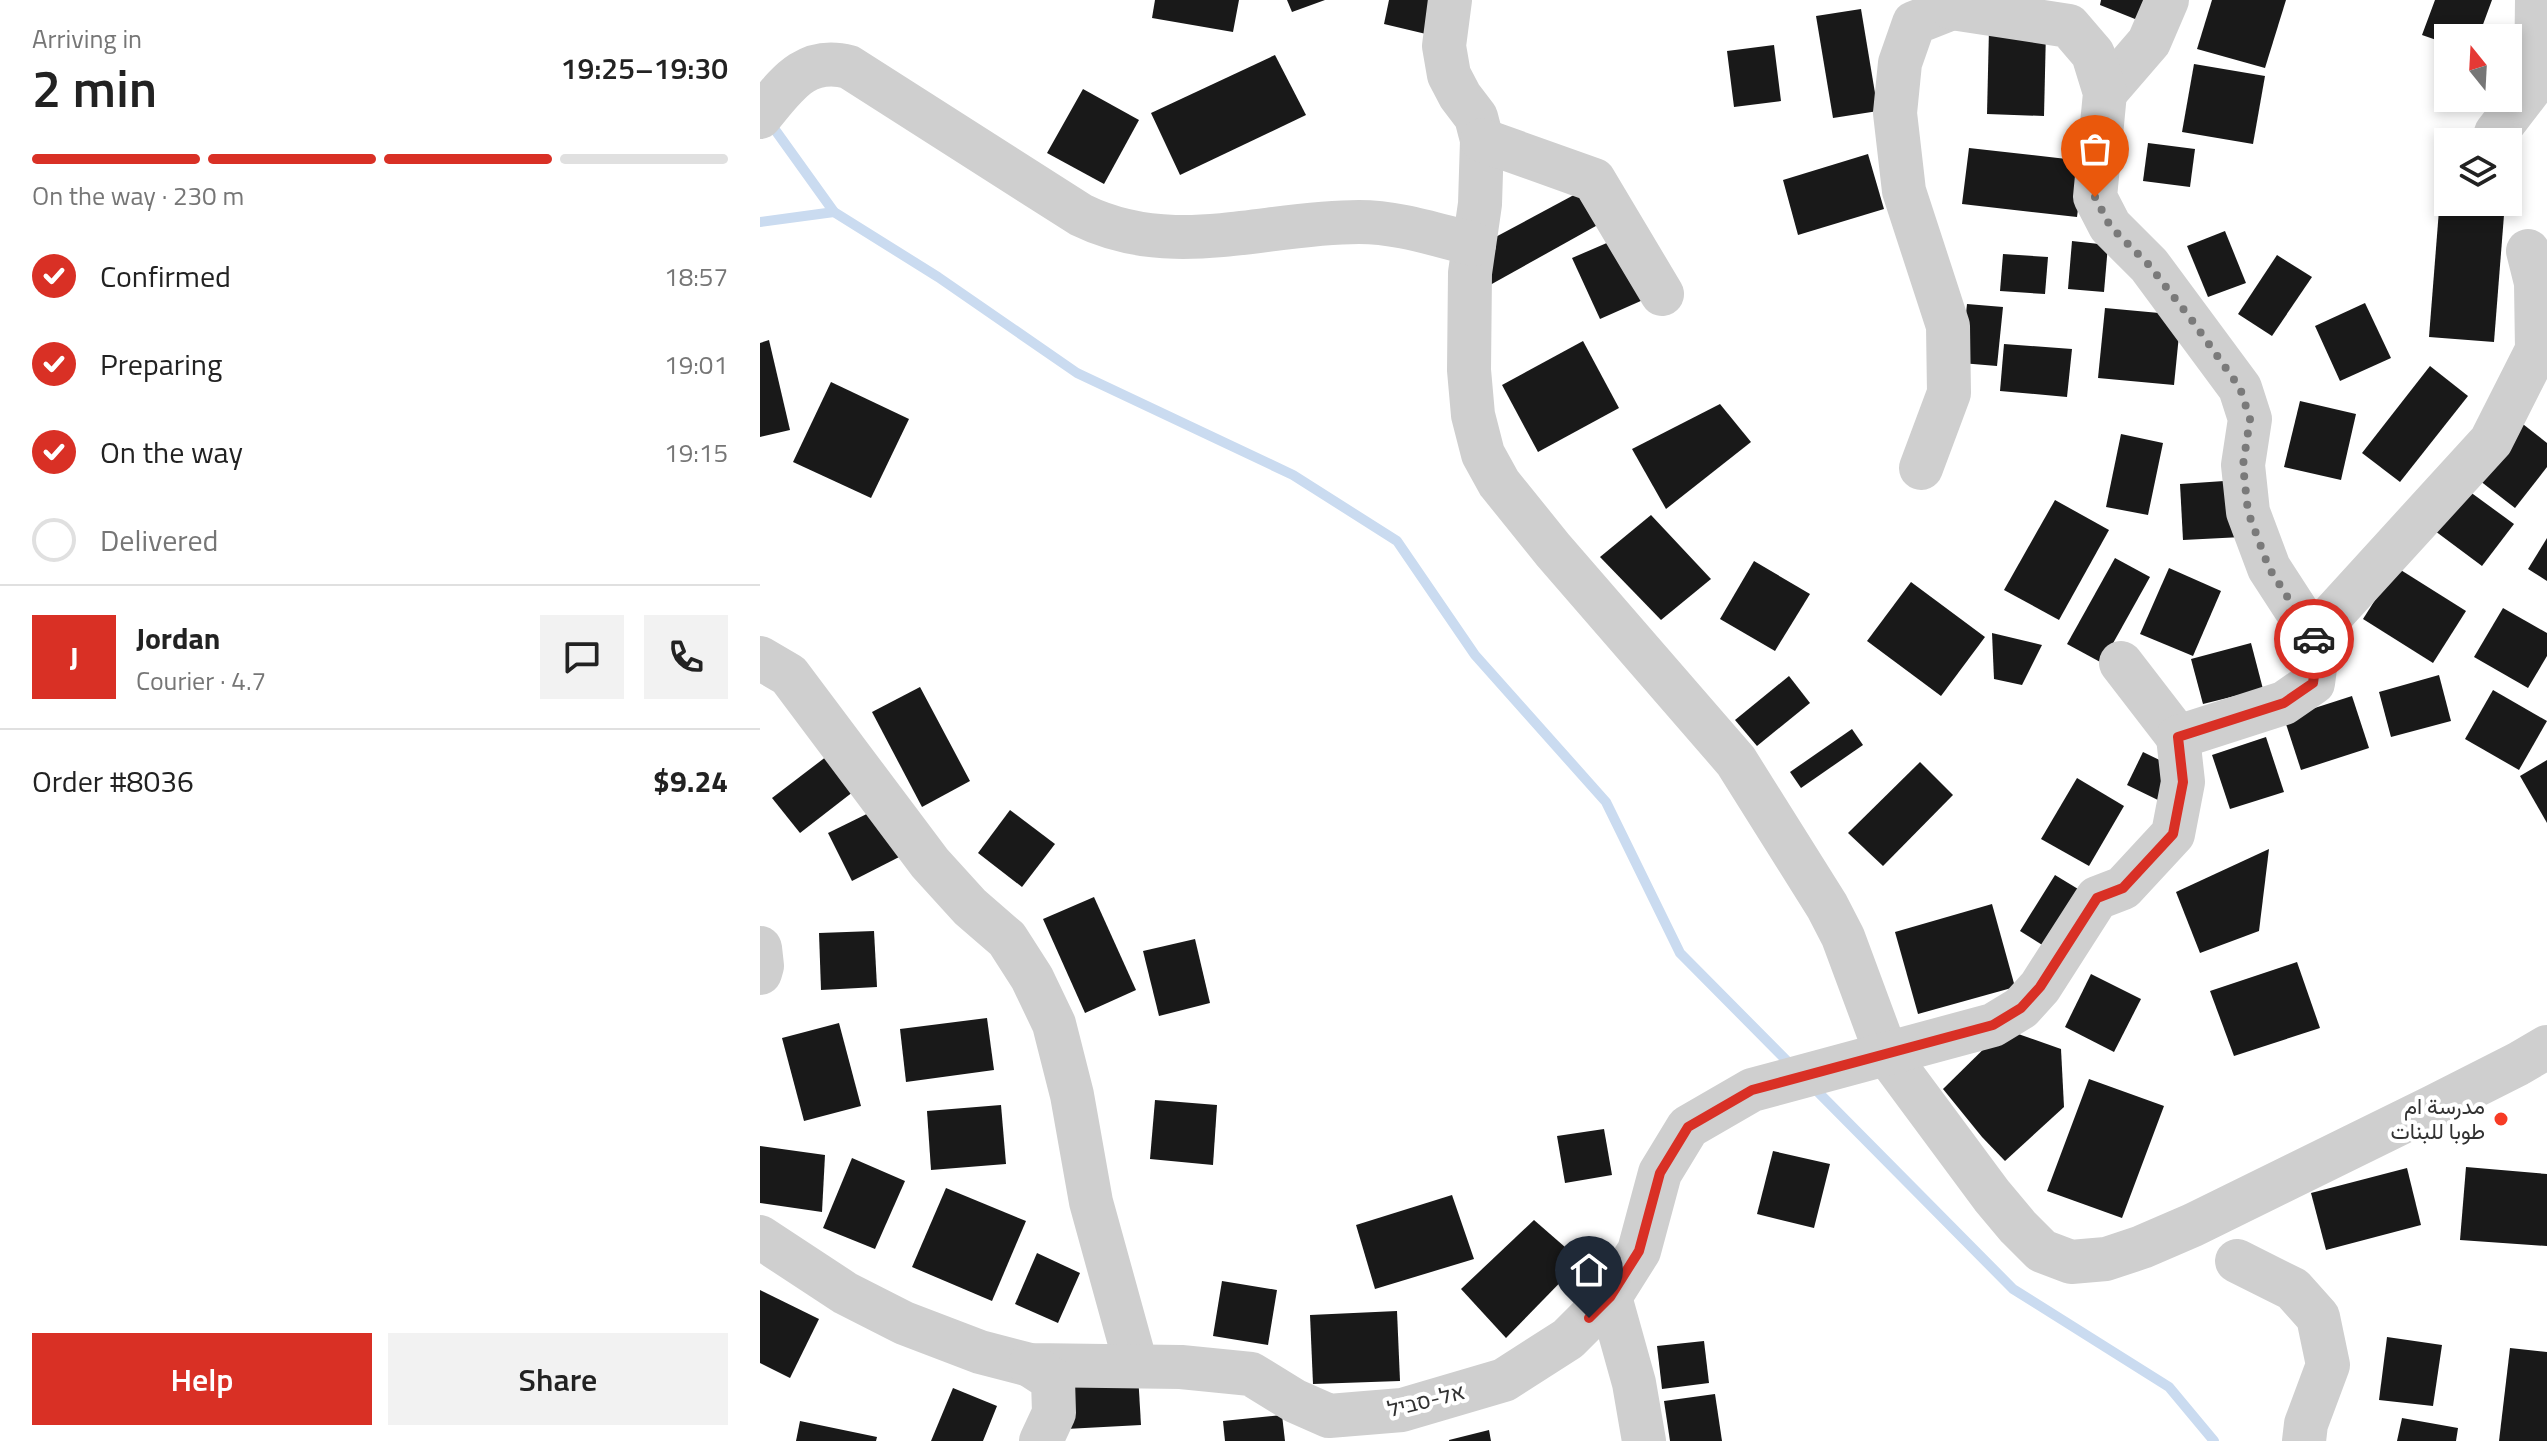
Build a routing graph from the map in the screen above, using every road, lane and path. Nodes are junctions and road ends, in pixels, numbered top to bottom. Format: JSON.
{"nodes":[{"id":1,"x":1450,"y":0,"type":"edge"},
{"id":2,"x":2167,"y":0,"type":"edge"},
{"id":3,"x":2537,"y":0,"type":"edge"},
{"id":4,"x":1953,"y":4,"type":"edge"},
{"id":5,"x":2105,"y":93,"type":"junction"},
{"id":6,"x":760,"y":117,"type":"edge"},
{"id":7,"x":2500,"y":128,"type":"edge"},
{"id":8,"x":1482,"y":140,"type":"junction"},
{"id":9,"x":1474,"y":244,"type":"junction"},
{"id":10,"x":2528,"y":251,"type":"dead end"},
{"id":11,"x":1662,"y":294,"type":"dead end"},
{"id":12,"x":1921,"y":468,"type":"dead end"},
{"id":13,"x":2313,"y":636,"type":"junction"},
{"id":14,"x":760,"y":658,"type":"edge"},
{"id":15,"x":2121,"y":663,"type":"dead end"},
{"id":16,"x":2178,"y":737,"type":"junction"},
{"id":17,"x":760,"y":948,"type":"edge"},
{"id":18,"x":760,"y":973,"type":"edge"},
{"id":19,"x":2547,"y":1047,"type":"edge"},
{"id":20,"x":1886,"y":1053,"type":"junction"},
{"id":21,"x":760,"y":1237,"type":"edge"},
{"id":22,"x":2237,"y":1261,"type":"dead end"},
{"id":23,"x":1610,"y":1297,"type":"junction"},
{"id":24,"x":1030,"y":1365,"type":"junction"},
{"id":25,"x":1136,"y":1365,"type":"junction"},
{"id":26,"x":1041,"y":1441,"type":"edge"},
{"id":27,"x":1644,"y":1441,"type":"edge"},
{"id":28,"x":2304,"y":1441,"type":"edge"}],
"edges":[{"from":1,"to":8,"type":"street"},
{"from":2,"to":5,"type":"street"},
{"from":3,"to":7,"type":"street"},
{"from":4,"to":5,"type":"street"},
{"from":4,"to":12,"type":"street"},
{"from":5,"to":13,"type":"street"},
{"from":6,"to":9,"type":"street"},
{"from":8,"to":9,"type":"street"},
{"from":8,"to":11,"type":"street"},
{"from":9,"to":20,"type":"street"},
{"from":10,"to":13,"type":"street"},
{"from":13,"to":16,"type":"street"},
{"from":14,"to":25,"type":"street"},
{"from":15,"to":16,"type":"street"},
{"from":16,"to":20,"type":"street","name":"אל-סביל"},
{"from":17,"to":18,"type":"street"},
{"from":19,"to":20,"type":"street"},
{"from":20,"to":23,"type":"street","name":"אל-סביל"},
{"from":21,"to":24,"type":"street","name":"אל-סביל"},
{"from":22,"to":28,"type":"street"},
{"from":23,"to":25,"type":"street","name":"אל-סביל"},
{"from":23,"to":27,"type":"street"},
{"from":24,"to":25,"type":"street","name":"אל-סביל"},
{"from":24,"to":26,"type":"street"}]}
